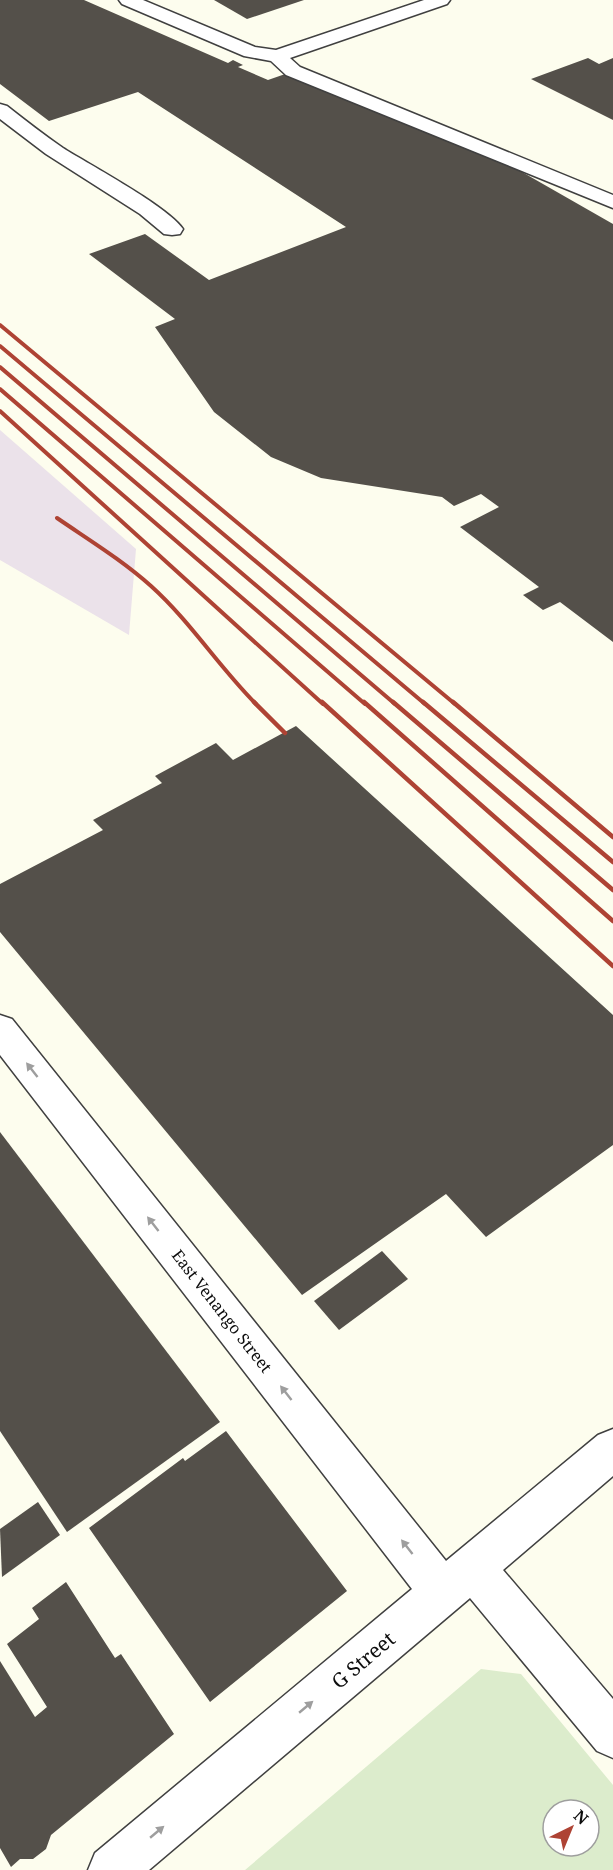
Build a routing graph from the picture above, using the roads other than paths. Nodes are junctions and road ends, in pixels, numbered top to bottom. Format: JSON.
{"nodes":[{"id":1,"x":128,"y":0,"type":"edge"},
{"id":2,"x":441,"y":0,"type":"edge"},
{"id":3,"x":277,"y":56,"type":"junction"},
{"id":4,"x":0,"y":110,"type":"edge"},
{"id":5,"x":613,"y":202,"type":"edge"},
{"id":6,"x":172,"y":230,"type":"dead end"},
{"id":7,"x":0,"y":1029,"type":"edge"},
{"id":8,"x":613,"y":1449,"type":"edge"},
{"id":9,"x":458,"y":1580,"type":"junction"},
{"id":10,"x":613,"y":1734,"type":"edge"},
{"id":11,"x":112,"y":1870,"type":"edge"}],
"edges":[{"from":1,"to":3,"type":"street"},
{"from":2,"to":3,"type":"street"},
{"from":3,"to":5,"type":"street"},
{"from":4,"to":6,"type":"street"},
{"from":9,"to":7,"type":"street","name":"East Venango Street","one_way":true},
{"from":8,"to":9,"type":"street","name":"G Street"},
{"from":9,"to":10,"type":"street","name":"East Venango Street"},
{"from":11,"to":9,"type":"street","name":"G Street","one_way":true}]}
